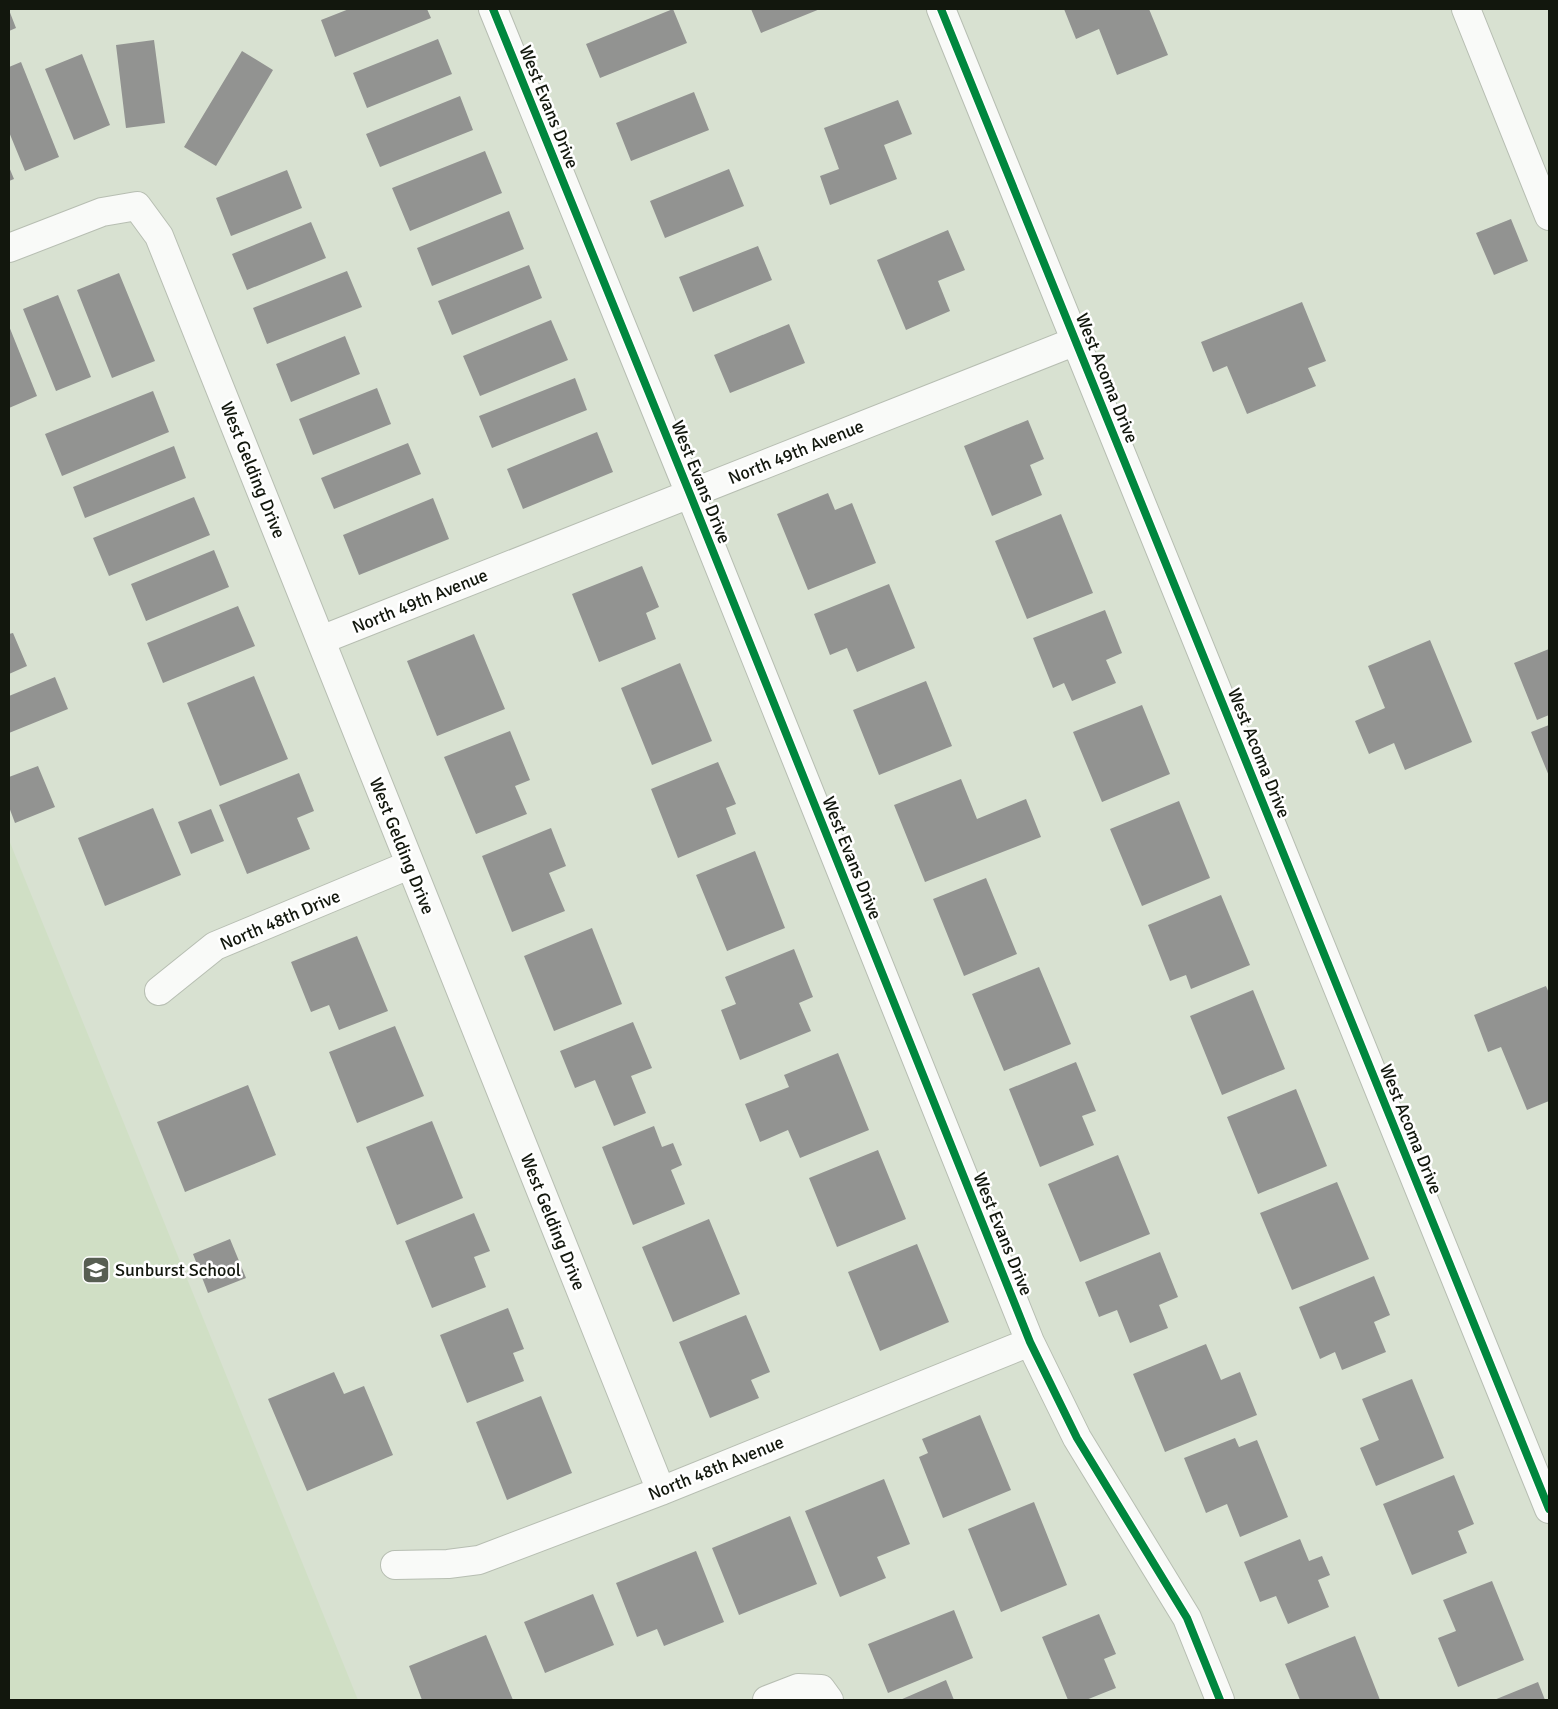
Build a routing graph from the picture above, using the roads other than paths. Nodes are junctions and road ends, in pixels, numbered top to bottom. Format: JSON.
{"nodes":[{"id":1,"x":493,"y":9,"type":"edge"},
{"id":2,"x":941,"y":9,"type":"edge"},
{"id":3,"x":1466,"y":9,"type":"edge"},
{"id":4,"x":1549,"y":216,"type":"edge"},
{"id":5,"x":9,"y":248,"type":"edge"},
{"id":6,"x":1076,"y":341,"type":"junction"},
{"id":7,"x":690,"y":494,"type":"junction"},
{"id":8,"x":321,"y":640,"type":"junction"},
{"id":9,"x":409,"y":864,"type":"junction"},
{"id":10,"x":159,"y":991,"type":"dead end"},
{"id":11,"x":1030,"y":1342,"type":"junction"},
{"id":12,"x":661,"y":1491,"type":"junction"},
{"id":13,"x":1549,"y":1509,"type":"edge"},
{"id":14,"x":395,"y":1565,"type":"dead end"},
{"id":15,"x":767,"y":1700,"type":"edge"},
{"id":16,"x":829,"y":1700,"type":"edge"},
{"id":17,"x":1220,"y":1700,"type":"edge"}],
"edges":[{"from":1,"to":7,"type":"street","name":"West Evans Drive"},
{"from":2,"to":6,"type":"street","name":"West Acoma Drive"},
{"from":3,"to":4,"type":"street"},
{"from":5,"to":8,"type":"street","name":"West Gelding Drive"},
{"from":6,"to":7,"type":"street","name":"North 49th Avenue"},
{"from":6,"to":13,"type":"street","name":"West Acoma Drive"},
{"from":7,"to":8,"type":"street","name":"North 49th Avenue"},
{"from":7,"to":11,"type":"street","name":"West Evans Drive"},
{"from":8,"to":9,"type":"street","name":"West Gelding Drive"},
{"from":9,"to":10,"type":"street","name":"North 48th Drive"},
{"from":9,"to":12,"type":"street","name":"West Gelding Drive"},
{"from":11,"to":12,"type":"street","name":"North 48th Avenue"},
{"from":11,"to":17,"type":"street","name":"West Evans Drive"},
{"from":12,"to":14,"type":"street","name":"North 48th Avenue"},
{"from":15,"to":16,"type":"street"}]}
